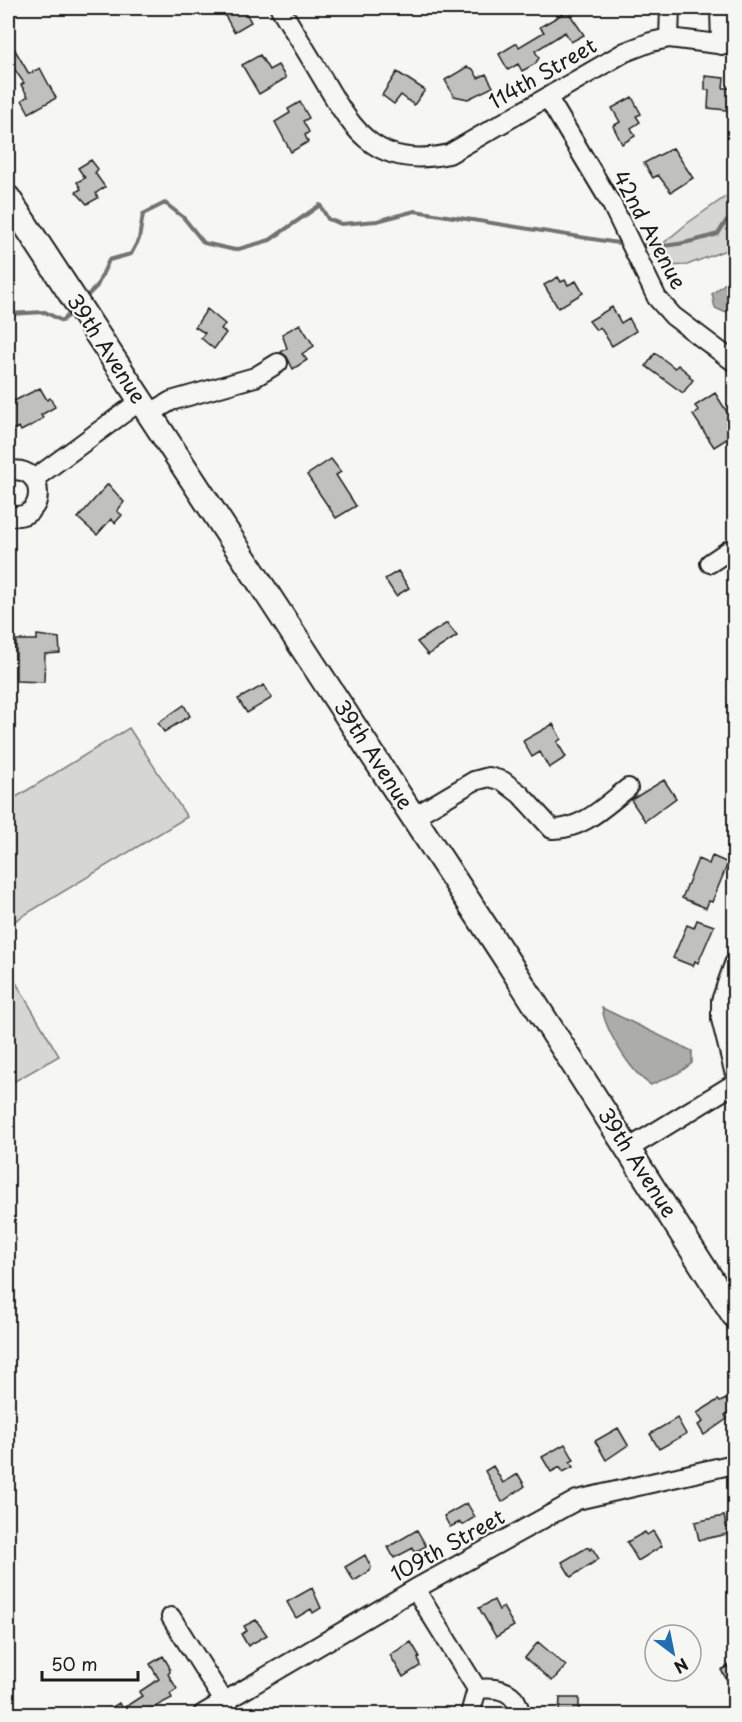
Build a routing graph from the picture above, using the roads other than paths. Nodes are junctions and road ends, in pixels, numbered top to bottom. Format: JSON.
{"nodes":[{"id":1,"x":280,"y":8,"type":"edge"},
{"id":2,"x":670,"y":8,"type":"edge"},
{"id":3,"x":720,"y":8,"type":"edge"},
{"id":4,"x":669,"y":38,"type":"junction"},
{"id":5,"x":728,"y":46,"type":"edge"},
{"id":6,"x":548,"y":98,"type":"junction"},
{"id":7,"x":8,"y":198,"type":"edge"},
{"id":8,"x":735,"y":362,"type":"edge"},
{"id":9,"x":278,"y":363,"type":"dead end"},
{"id":10,"x":145,"y":407,"type":"junction"},
{"id":11,"x":8,"y":471,"type":"edge"},
{"id":12,"x":34,"y":479,"type":"junction"},
{"id":13,"x":8,"y":515,"type":"edge"},
{"id":14,"x":735,"y":547,"type":"edge"},
{"id":15,"x":710,"y":563,"type":"dead end"},
{"id":16,"x":628,"y":788,"type":"dead end"},
{"id":17,"x":413,"y":817,"type":"junction"},
{"id":18,"x":735,"y":964,"type":"edge"},
{"id":19,"x":735,"y":1071,"type":"edge"},
{"id":20,"x":735,"y":1084,"type":"edge"},
{"id":21,"x":628,"y":1149,"type":"junction"},
{"id":22,"x":735,"y":1315,"type":"edge"},
{"id":23,"x":735,"y":1464,"type":"edge"},
{"id":24,"x":415,"y":1590,"type":"junction"},
{"id":25,"x":171,"y":1617,"type":"dead end"},
{"id":26,"x":477,"y":1689,"type":"junction"},
{"id":27,"x":228,"y":1708,"type":"edge"},
{"id":28,"x":204,"y":1714,"type":"edge"},
{"id":29,"x":470,"y":1714,"type":"edge"},
{"id":30,"x":520,"y":1714,"type":"edge"}],
"edges":[{"from":1,"to":6,"type":"street","name":"114th Street"},
{"from":2,"to":4,"type":"street"},
{"from":3,"to":5,"type":"street"},
{"from":4,"to":5,"type":"street","name":"114th Street"},
{"from":4,"to":6,"type":"street","name":"114th Street"},
{"from":6,"to":8,"type":"street","name":"42nd Avenue"},
{"from":7,"to":10,"type":"main road","name":"39th Avenue"},
{"from":9,"to":10,"type":"street"},
{"from":10,"to":12,"type":"street"},
{"from":10,"to":17,"type":"main road","name":"39th Avenue"},
{"from":11,"to":12,"type":"street"},
{"from":12,"to":13,"type":"street"},
{"from":14,"to":15,"type":"street"},
{"from":16,"to":17,"type":"street"},
{"from":17,"to":21,"type":"main road","name":"39th Avenue"},
{"from":18,"to":19,"type":"street"},
{"from":20,"to":21,"type":"street"},
{"from":21,"to":22,"type":"main road","name":"39th Avenue"},
{"from":23,"to":24,"type":"street","name":"109th Street"},
{"from":24,"to":26,"type":"street"},
{"from":24,"to":27,"type":"street","name":"109th Street"},
{"from":25,"to":27,"type":"street"},
{"from":26,"to":29,"type":"street"},
{"from":26,"to":30,"type":"street"},
{"from":27,"to":28,"type":"street","name":"109th Street"}]}
